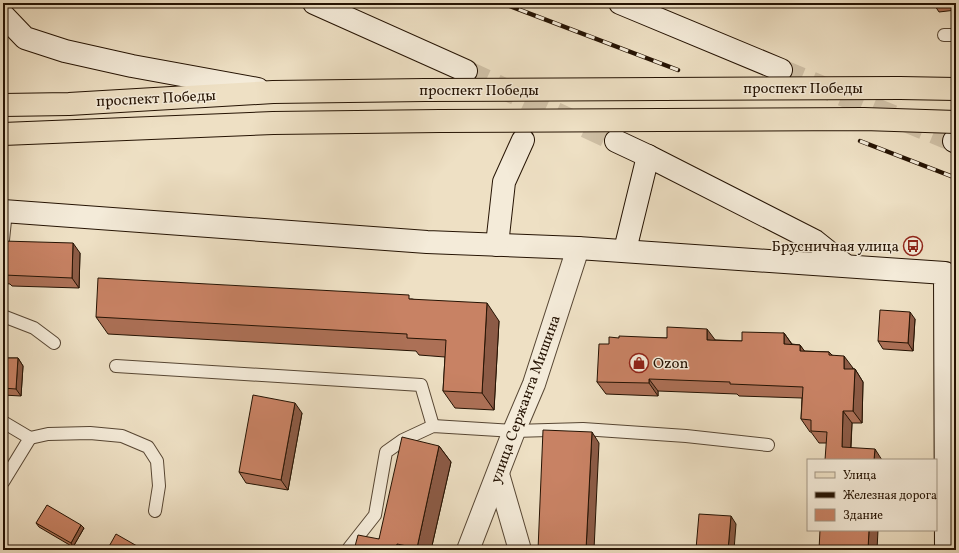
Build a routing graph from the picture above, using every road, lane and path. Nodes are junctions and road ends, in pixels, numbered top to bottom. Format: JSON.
{"nodes":[{"id":1,"x":314,"y":3,"type":"edge"},
{"id":2,"x":620,"y":3,"type":"edge"},
{"id":3,"x":3,"y":15,"type":"edge"},
{"id":4,"x":781,"y":70,"type":"tunnel mouth"},
{"id":5,"x":466,"y":71,"type":"tunnel mouth"},
{"id":6,"x":956,"y":89,"type":"edge"},
{"id":7,"x":272,"y":92,"type":"junction"},
{"id":8,"x":3,"y":106,"type":"edge"},
{"id":9,"x":3,"y":134,"type":"edge"},
{"id":10,"x":955,"y":135,"type":"edge"},
{"id":11,"x":522,"y":140,"type":"dead end"},
{"id":12,"x":616,"y":141,"type":"tunnel mouth"},
{"id":13,"x":648,"y":156,"type":"junction"},
{"id":14,"x":4,"y":211,"type":"edge"},
{"id":15,"x":3,"y":240,"type":"edge"},
{"id":16,"x":497,"y":245,"type":"junction"},
{"id":17,"x":578,"y":248,"type":"junction"},
{"id":18,"x":625,"y":250,"type":"junction"},
{"id":19,"x":845,"y":266,"type":"junction"},
{"id":20,"x":950,"y":275,"type":"edge"},
{"id":21,"x":3,"y":316,"type":"edge"},
{"id":22,"x":54,"y":343,"type":"dead end"},
{"id":23,"x":116,"y":366,"type":"dead end"},
{"id":24,"x":3,"y":422,"type":"edge"},
{"id":25,"x":433,"y":426,"type":"junction"},
{"id":26,"x":514,"y":431,"type":"junction"},
{"id":27,"x":30,"y":438,"type":"junction"},
{"id":28,"x":768,"y":445,"type":"dead end"},
{"id":29,"x":498,"y":474,"type":"junction"},
{"id":30,"x":3,"y":482,"type":"edge"},
{"id":31,"x":155,"y":511,"type":"dead end"},
{"id":32,"x":349,"y":550,"type":"edge"},
{"id":33,"x":468,"y":550,"type":"edge"},
{"id":34,"x":520,"y":550,"type":"edge"},
{"id":35,"x":946,"y":550,"type":"edge"}],
"edges":[{"from":1,"to":5,"type":"street"},
{"from":2,"to":4,"type":"street","name":"проспект Победы"},
{"from":3,"to":7,"type":"street"},
{"from":6,"to":7,"type":"main road","name":"проспект Победы","bridge":true},
{"from":7,"to":8,"type":"main road","name":"проспект Победы"},
{"from":9,"to":10,"type":"main road","name":"проспект Победы","bridge":true},
{"from":11,"to":16,"type":"street"},
{"from":12,"to":13,"type":"street"},
{"from":13,"to":18,"type":"street"},
{"from":13,"to":19,"type":"street"},
{"from":14,"to":15,"type":"lane"},
{"from":14,"to":16,"type":"street"},
{"from":16,"to":17,"type":"street"},
{"from":17,"to":18,"type":"street"},
{"from":17,"to":26,"type":"street","name":"улица Сержанта Мишина"},
{"from":18,"to":19,"type":"street"},
{"from":19,"to":20,"type":"street"},
{"from":20,"to":35,"type":"street"},
{"from":21,"to":22,"type":"lane"},
{"from":23,"to":25,"type":"lane"},
{"from":24,"to":27,"type":"lane"},
{"from":25,"to":26,"type":"lane"},
{"from":25,"to":32,"type":"lane"},
{"from":26,"to":28,"type":"lane"},
{"from":26,"to":29,"type":"street","name":"улица Сержанта Мишина"},
{"from":27,"to":30,"type":"lane"},
{"from":27,"to":31,"type":"lane"},
{"from":29,"to":33,"type":"street","name":"улица Сержанта Мишина"},
{"from":29,"to":34,"type":"street"}]}
